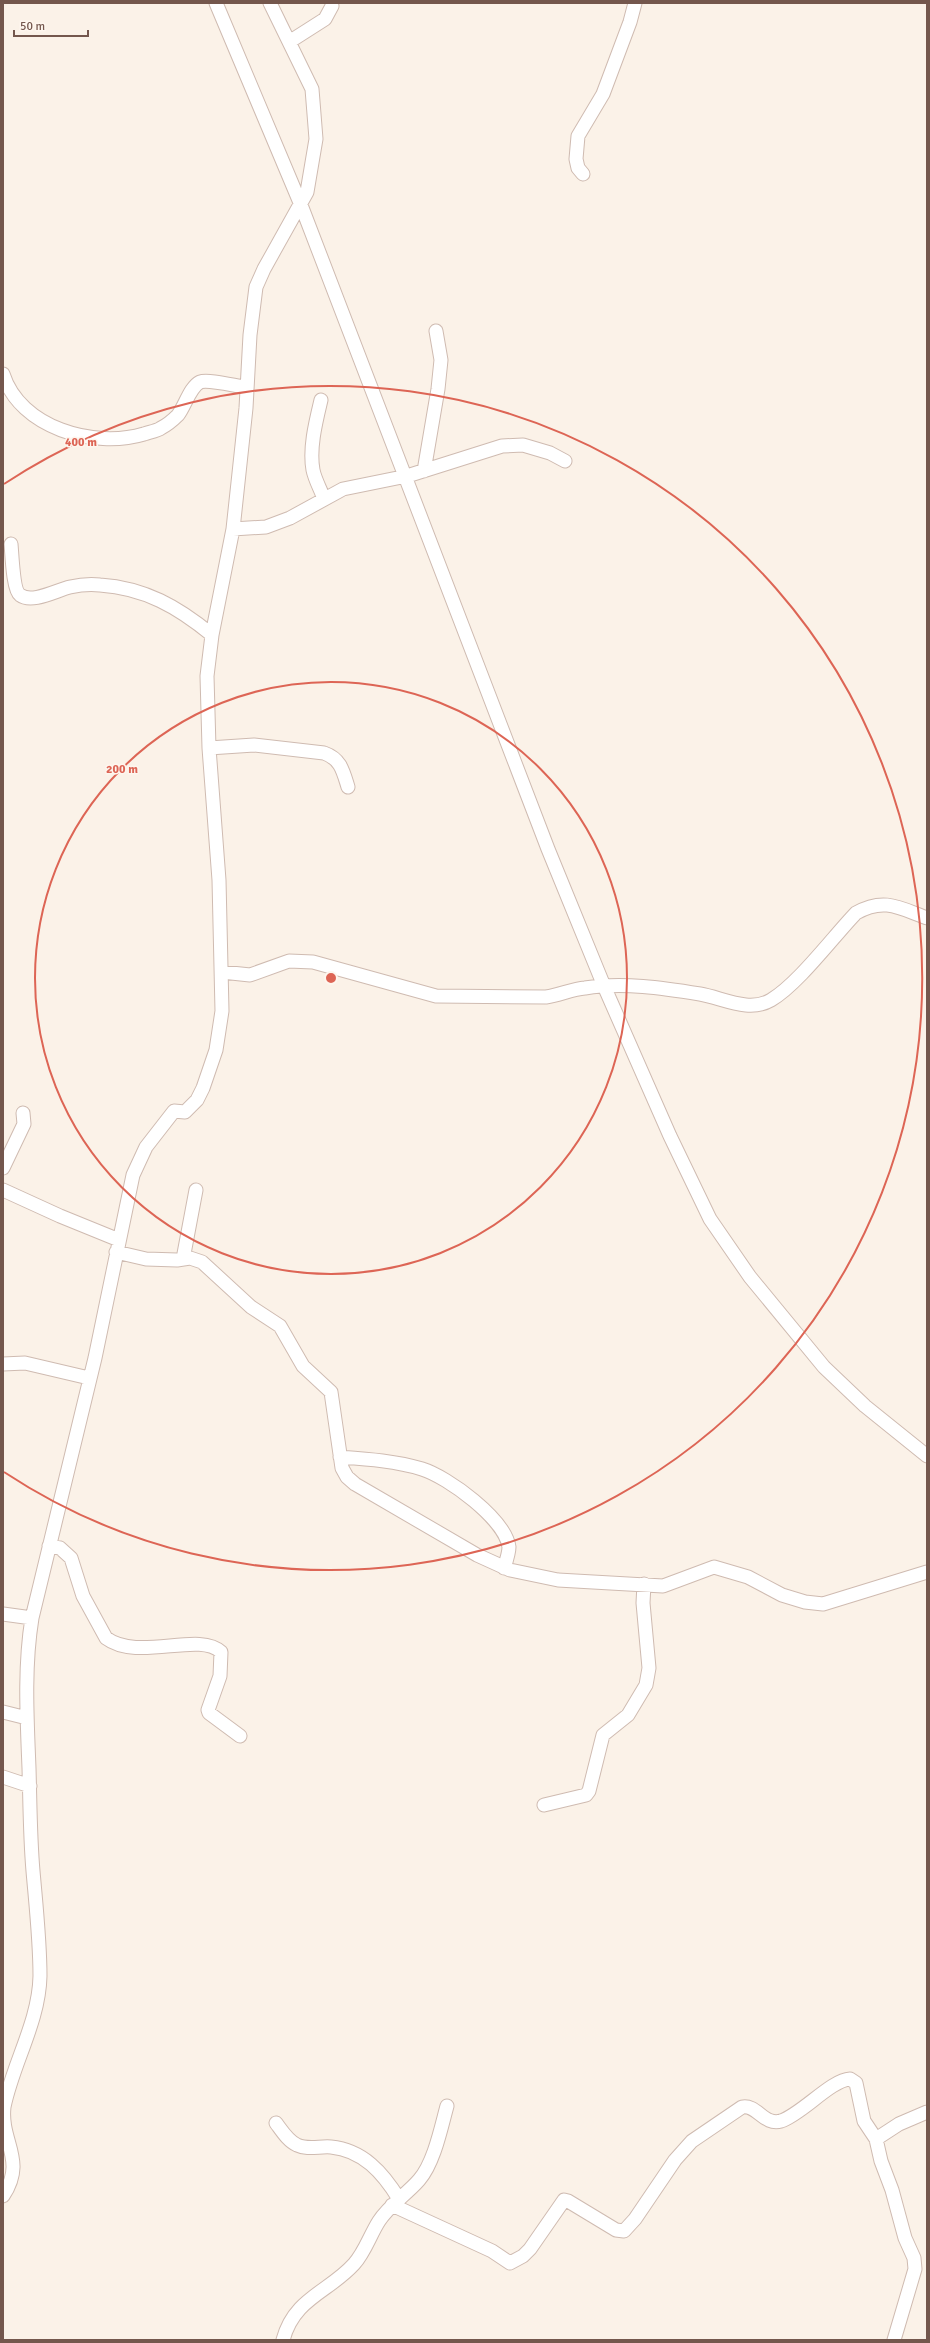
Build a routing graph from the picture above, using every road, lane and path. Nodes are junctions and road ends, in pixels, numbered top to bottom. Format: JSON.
{"nodes":[{"id":1,"x":216,"y":3,"type":"edge"},
{"id":2,"x":270,"y":3,"type":"edge"},
{"id":3,"x":635,"y":3,"type":"edge"},
{"id":4,"x":332,"y":6,"type":"dead end"},
{"id":5,"x":289,"y":42,"type":"junction"},
{"id":6,"x":583,"y":174,"type":"dead end"},
{"id":7,"x":302,"y":205,"type":"junction"},
{"id":8,"x":436,"y":331,"type":"dead end"},
{"id":9,"x":3,"y":374,"type":"edge"},
{"id":10,"x":245,"y":387,"type":"junction"},
{"id":11,"x":321,"y":400,"type":"dead end"},
{"id":12,"x":566,"y":461,"type":"dead end"},
{"id":13,"x":424,"y":471,"type":"junction"},
{"id":14,"x":406,"y":476,"type":"junction"},
{"id":15,"x":324,"y":499,"type":"junction"},
{"id":16,"x":233,"y":529,"type":"junction"},
{"id":17,"x":12,"y":544,"type":"dead end"},
{"id":18,"x":212,"y":635,"type":"junction"},
{"id":19,"x":209,"y":748,"type":"junction"},
{"id":20,"x":348,"y":787,"type":"dead end"},
{"id":21,"x":927,"y":918,"type":"edge"},
{"id":22,"x":222,"y":972,"type":"junction"},
{"id":23,"x":604,"y":986,"type":"junction"},
{"id":24,"x":24,"y":1113,"type":"dead end"},
{"id":25,"x":3,"y":1168,"type":"edge"},
{"id":26,"x":3,"y":1190,"type":"edge"},
{"id":27,"x":196,"y":1190,"type":"dead end"},
{"id":28,"x":118,"y":1246,"type":"junction"},
{"id":29,"x":183,"y":1259,"type":"junction"},
{"id":30,"x":3,"y":1364,"type":"edge"},
{"id":31,"x":90,"y":1378,"type":"junction"},
{"id":32,"x":927,"y":1456,"type":"edge"},
{"id":33,"x":340,"y":1457,"type":"junction"},
{"id":34,"x":49,"y":1546,"type":"junction"},
{"id":35,"x":504,"y":1568,"type":"junction"},
{"id":36,"x":927,"y":1572,"type":"edge"},
{"id":37,"x":644,"y":1584,"type":"junction"},
{"id":38,"x":3,"y":1614,"type":"edge"},
{"id":39,"x":32,"y":1618,"type":"junction"},
{"id":40,"x":3,"y":1712,"type":"edge"},
{"id":41,"x":27,"y":1718,"type":"junction"},
{"id":42,"x":240,"y":1736,"type":"dead end"},
{"id":43,"x":3,"y":1777,"type":"edge"},
{"id":44,"x":30,"y":1786,"type":"junction"},
{"id":45,"x":544,"y":1805,"type":"dead end"},
{"id":46,"x":447,"y":2106,"type":"dead end"},
{"id":47,"x":927,"y":2112,"type":"edge"},
{"id":48,"x":276,"y":2123,"type":"dead end"},
{"id":49,"x":876,"y":2139,"type":"junction"},
{"id":50,"x":3,"y":2196,"type":"edge"},
{"id":51,"x":396,"y":2202,"type":"junction"},
{"id":52,"x":284,"y":2340,"type":"edge"},
{"id":53,"x":894,"y":2340,"type":"edge"}],
"edges":[{"from":1,"to":7,"type":"street"},
{"from":2,"to":5,"type":"street"},
{"from":3,"to":6,"type":"street"},
{"from":4,"to":5,"type":"street"},
{"from":5,"to":7,"type":"street"},
{"from":7,"to":10,"type":"street"},
{"from":7,"to":14,"type":"street"},
{"from":8,"to":13,"type":"street"},
{"from":9,"to":10,"type":"street"},
{"from":10,"to":16,"type":"street"},
{"from":11,"to":15,"type":"street"},
{"from":12,"to":13,"type":"street"},
{"from":13,"to":14,"type":"street"},
{"from":14,"to":15,"type":"street"},
{"from":14,"to":23,"type":"street"},
{"from":15,"to":16,"type":"street"},
{"from":16,"to":18,"type":"street"},
{"from":17,"to":18,"type":"street"},
{"from":18,"to":19,"type":"street"},
{"from":19,"to":20,"type":"street"},
{"from":19,"to":22,"type":"street"},
{"from":21,"to":23,"type":"street"},
{"from":22,"to":23,"type":"street"},
{"from":22,"to":28,"type":"street"},
{"from":23,"to":32,"type":"street"},
{"from":24,"to":25,"type":"street"},
{"from":26,"to":28,"type":"street"},
{"from":27,"to":29,"type":"street"},
{"from":28,"to":29,"type":"street"},
{"from":28,"to":31,"type":"street"},
{"from":29,"to":33,"type":"street"},
{"from":30,"to":31,"type":"street"},
{"from":31,"to":34,"type":"street"},
{"from":33,"to":35,"type":"street"},
{"from":33,"to":35,"type":"street"},
{"from":34,"to":39,"type":"street"},
{"from":34,"to":42,"type":"street"},
{"from":35,"to":37,"type":"street"},
{"from":36,"to":37,"type":"street"},
{"from":37,"to":45,"type":"street"},
{"from":38,"to":39,"type":"street"},
{"from":39,"to":41,"type":"street"},
{"from":40,"to":41,"type":"street"},
{"from":41,"to":44,"type":"street"},
{"from":43,"to":44,"type":"street"},
{"from":44,"to":50,"type":"street"},
{"from":46,"to":51,"type":"street"},
{"from":47,"to":49,"type":"street"},
{"from":48,"to":51,"type":"street"},
{"from":49,"to":51,"type":"street"},
{"from":49,"to":53,"type":"street"},
{"from":51,"to":52,"type":"street"}]}
